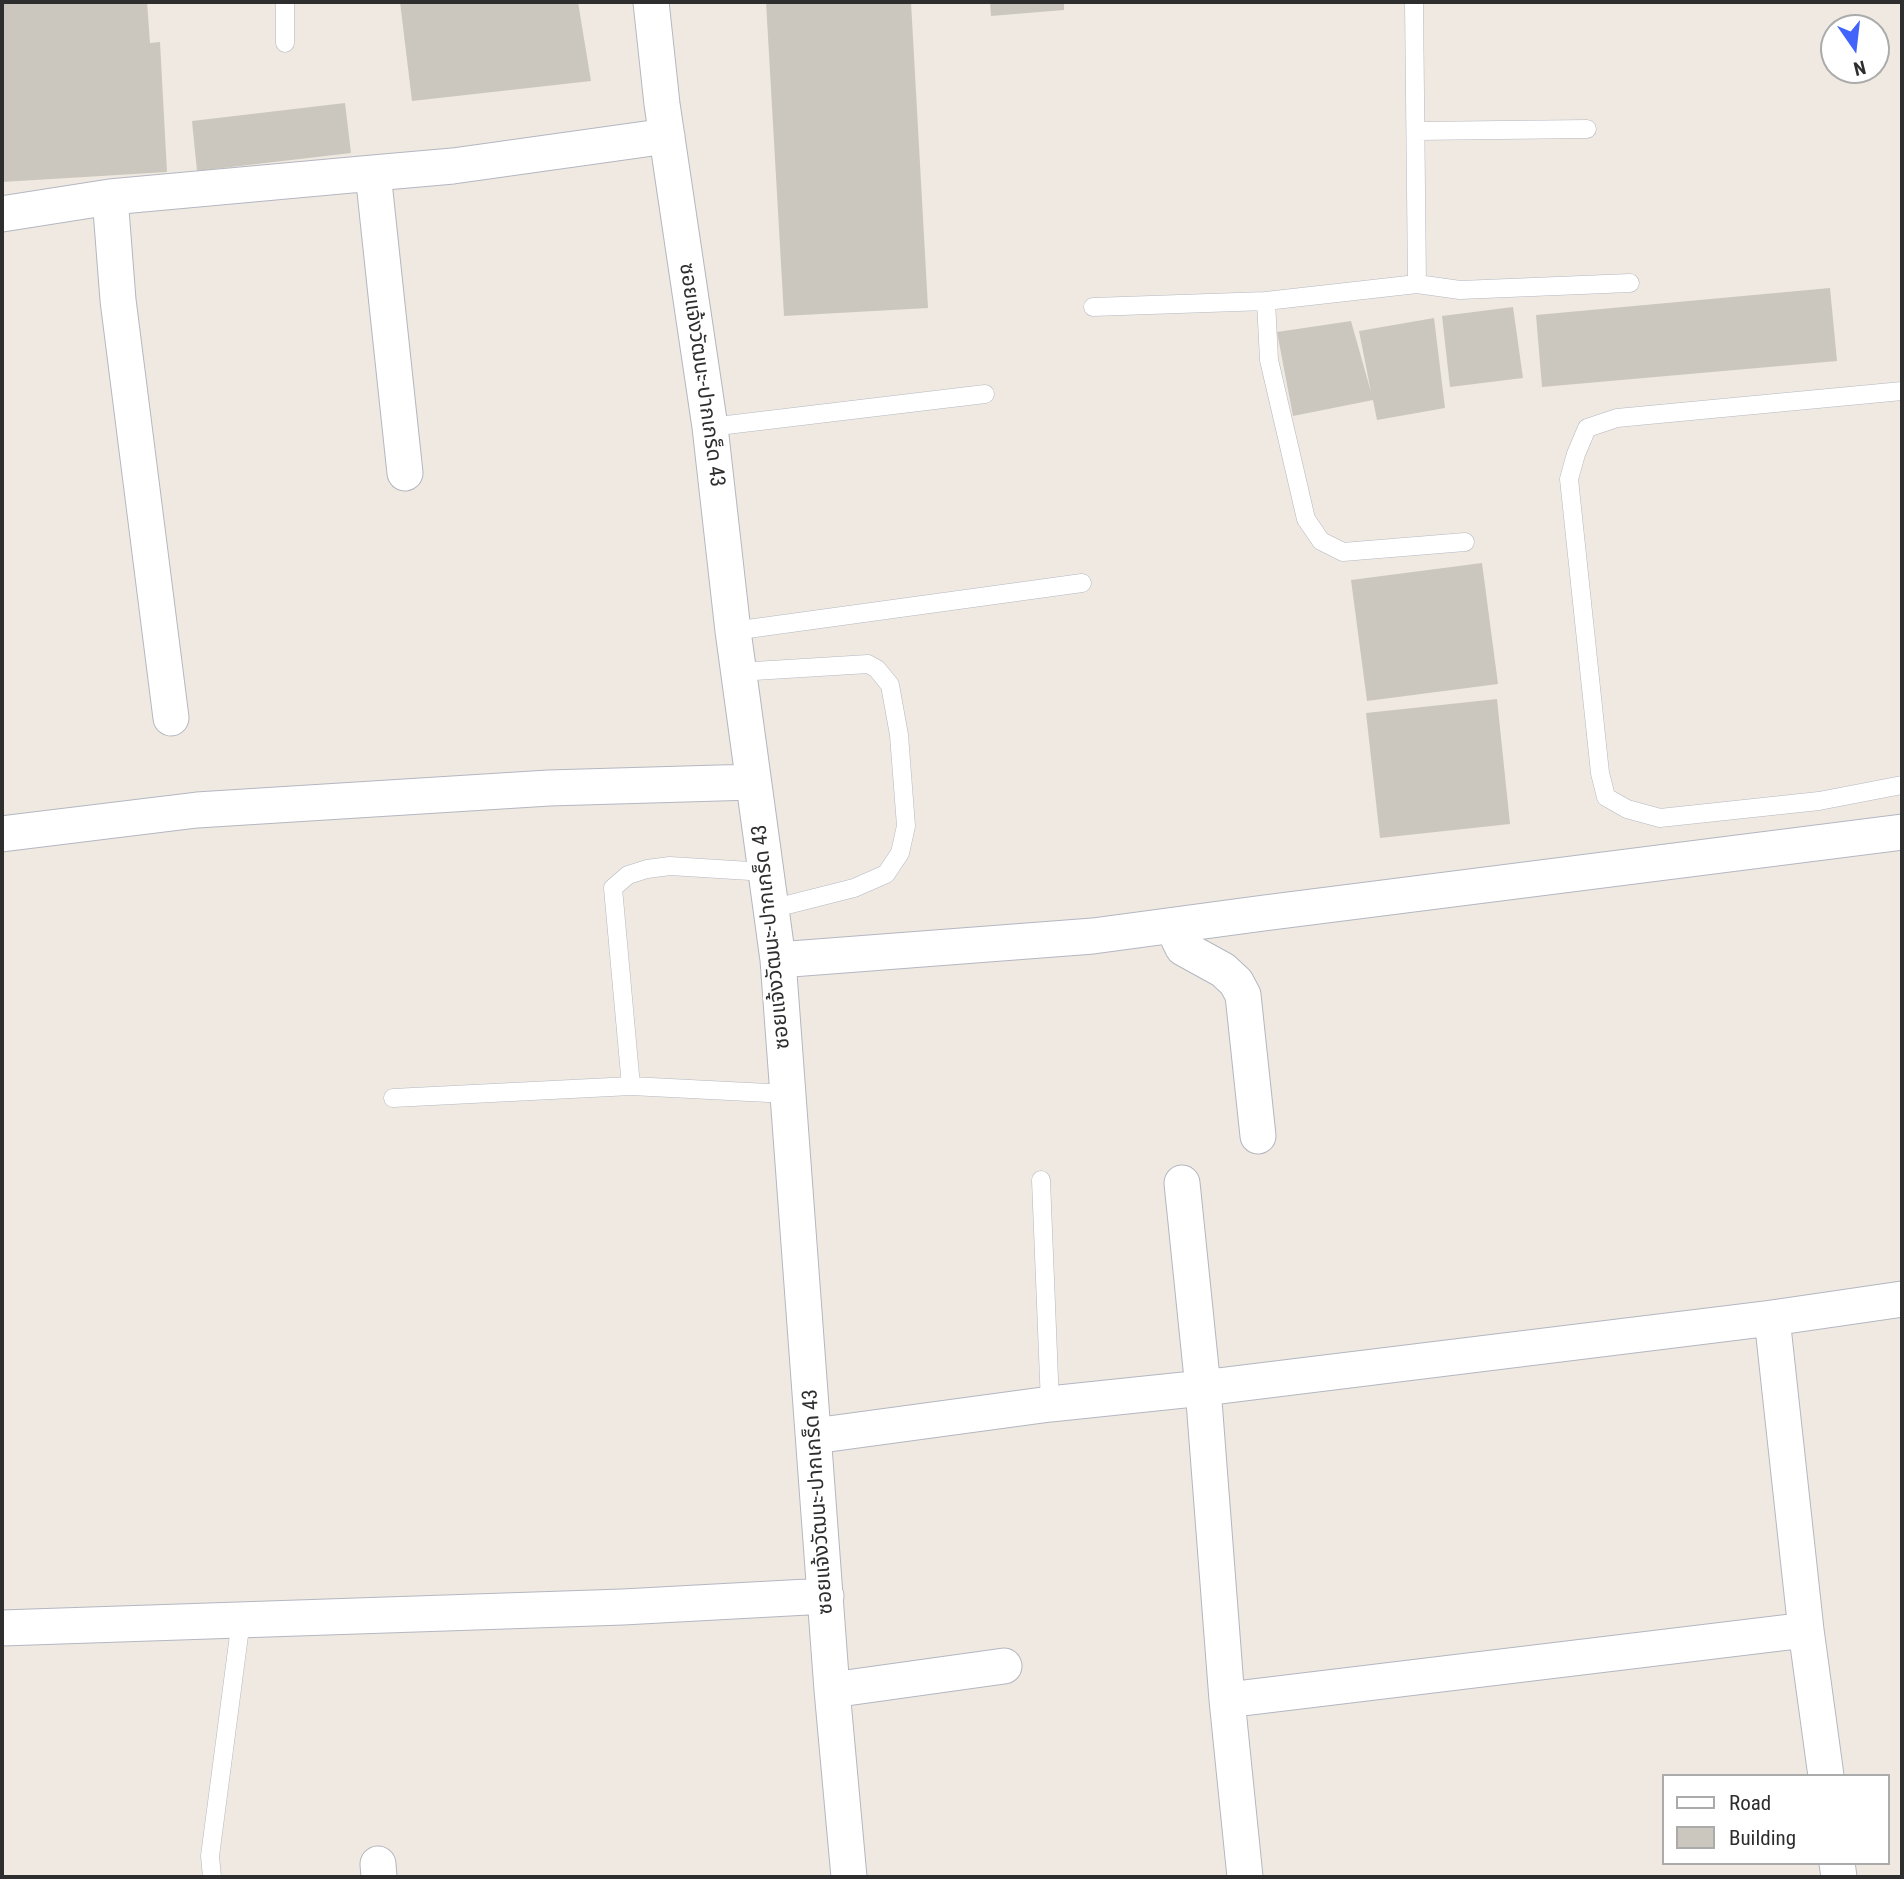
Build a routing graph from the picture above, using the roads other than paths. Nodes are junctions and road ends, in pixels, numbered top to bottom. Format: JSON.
{"nodes":[{"id":1,"x":285,"y":2,"type":"edge"},
{"id":2,"x":652,"y":2,"type":"edge"},
{"id":3,"x":1415,"y":2,"type":"edge"},
{"id":4,"x":285,"y":43,"type":"dead end"},
{"id":5,"x":1587,"y":129,"type":"dead end"},
{"id":6,"x":1416,"y":131,"type":"junction"},
{"id":7,"x":667,"y":136,"type":"junction"},
{"id":8,"x":373,"y":173,"type":"junction"},
{"id":9,"x":110,"y":197,"type":"junction"},
{"id":10,"x":2,"y":214,"type":"edge"},
{"id":11,"x":1630,"y":283,"type":"dead end"},
{"id":12,"x":1417,"y":284,"type":"junction"},
{"id":13,"x":1266,"y":301,"type":"junction"},
{"id":14,"x":1093,"y":307,"type":"dead end"},
{"id":15,"x":1902,"y":390,"type":"edge"},
{"id":16,"x":985,"y":394,"type":"dead end"},
{"id":17,"x":710,"y":427,"type":"junction"},
{"id":18,"x":405,"y":473,"type":"dead end"},
{"id":19,"x":1465,"y":542,"type":"dead end"},
{"id":20,"x":1082,"y":583,"type":"dead end"},
{"id":21,"x":733,"y":631,"type":"junction"},
{"id":22,"x":738,"y":672,"type":"junction"},
{"id":23,"x":171,"y":718,"type":"dead end"},
{"id":24,"x":753,"y":782,"type":"junction"},
{"id":25,"x":1902,"y":785,"type":"edge"},
{"id":26,"x":1902,"y":832,"type":"edge"},
{"id":27,"x":2,"y":834,"type":"edge"},
{"id":28,"x":766,"y":872,"type":"junction"},
{"id":29,"x":771,"y":909,"type":"junction"},
{"id":30,"x":1176,"y":926,"type":"junction"},
{"id":31,"x":778,"y":960,"type":"junction"},
{"id":32,"x":631,"y":1086,"type":"junction"},
{"id":33,"x":788,"y":1094,"type":"junction"},
{"id":34,"x":393,"y":1098,"type":"dead end"},
{"id":35,"x":1258,"y":1136,"type":"dead end"},
{"id":36,"x":1041,"y":1180,"type":"dead end"},
{"id":37,"x":1182,"y":1183,"type":"dead end"},
{"id":38,"x":1902,"y":1299,"type":"edge"},
{"id":39,"x":1772,"y":1318,"type":"junction"},
{"id":40,"x":1203,"y":1388,"type":"junction"},
{"id":41,"x":1050,"y":1404,"type":"junction"},
{"id":42,"x":814,"y":1436,"type":"junction"},
{"id":43,"x":826,"y":1596,"type":"junction"},
{"id":44,"x":241,"y":1620,"type":"junction"},
{"id":45,"x":2,"y":1628,"type":"edge"},
{"id":46,"x":1806,"y":1630,"type":"junction"},
{"id":47,"x":1004,"y":1666,"type":"dead end"},
{"id":48,"x":832,"y":1690,"type":"junction"},
{"id":49,"x":1227,"y":1700,"type":"junction"},
{"id":50,"x":1826,"y":1774,"type":"edge"},
{"id":51,"x":212,"y":1877,"type":"edge"},
{"id":52,"x":849,"y":1877,"type":"edge"},
{"id":53,"x":1245,"y":1877,"type":"edge"}],
"edges":[{"from":1,"to":4,"type":"lane"},
{"from":2,"to":7,"type":"street","name":"ซอยแจ้งวัฒนะ-ปากเกร็ด 43"},
{"from":3,"to":6,"type":"lane"},
{"from":5,"to":6,"type":"lane"},
{"from":6,"to":12,"type":"lane"},
{"from":7,"to":8,"type":"street"},
{"from":7,"to":17,"type":"street","name":"ซอยแจ้งวัฒนะ-ปากเกร็ด 43"},
{"from":8,"to":9,"type":"street"},
{"from":8,"to":18,"type":"street"},
{"from":9,"to":10,"type":"street"},
{"from":9,"to":23,"type":"street"},
{"from":11,"to":12,"type":"lane"},
{"from":12,"to":13,"type":"lane"},
{"from":13,"to":14,"type":"lane"},
{"from":13,"to":19,"type":"lane"},
{"from":15,"to":25,"type":"lane"},
{"from":16,"to":17,"type":"lane"},
{"from":17,"to":21,"type":"street","name":"ซอยแจ้งวัฒนะ-ปากเกร็ด 43"},
{"from":20,"to":21,"type":"lane"},
{"from":21,"to":22,"type":"street","name":"ซอยแจ้งวัฒนะ-ปากเกร็ด 43"},
{"from":22,"to":24,"type":"street","name":"ซอยแจ้งวัฒนะ-ปากเกร็ด 43"},
{"from":22,"to":29,"type":"lane"},
{"from":24,"to":27,"type":"street"},
{"from":24,"to":28,"type":"street","name":"ซอยแจ้งวัฒนะ-ปากเกร็ด 43"},
{"from":26,"to":30,"type":"street"},
{"from":28,"to":29,"type":"street","name":"ซอยแจ้งวัฒนะ-ปากเกร็ด 43"},
{"from":28,"to":32,"type":"lane"},
{"from":29,"to":31,"type":"street","name":"ซอยแจ้งวัฒนะ-ปากเกร็ด 43"},
{"from":30,"to":31,"type":"street"},
{"from":30,"to":35,"type":"street"},
{"from":31,"to":33,"type":"street","name":"ซอยแจ้งวัฒนะ-ปากเกร็ด 43"},
{"from":32,"to":33,"type":"lane"},
{"from":32,"to":34,"type":"lane"},
{"from":33,"to":42,"type":"street","name":"ซอยแจ้งวัฒนะ-ปากเกร็ด 43"},
{"from":36,"to":41,"type":"lane"},
{"from":37,"to":40,"type":"street"},
{"from":38,"to":39,"type":"street"},
{"from":39,"to":40,"type":"street"},
{"from":39,"to":46,"type":"street"},
{"from":40,"to":41,"type":"street"},
{"from":40,"to":49,"type":"street"},
{"from":41,"to":42,"type":"street"},
{"from":42,"to":43,"type":"street","name":"ซอยแจ้งวัฒนะ-ปากเกร็ด 43"},
{"from":43,"to":44,"type":"street"},
{"from":43,"to":48,"type":"street","name":"ซอยแจ้งวัฒนะ-ปากเกร็ด 43"},
{"from":44,"to":45,"type":"street"},
{"from":44,"to":51,"type":"lane"},
{"from":46,"to":49,"type":"street"},
{"from":46,"to":50,"type":"street"},
{"from":47,"to":48,"type":"street"},
{"from":48,"to":52,"type":"street","name":"ซอยแจ้งวัฒนะ-ปากเกร็ด 43"},
{"from":49,"to":53,"type":"street"}]}
